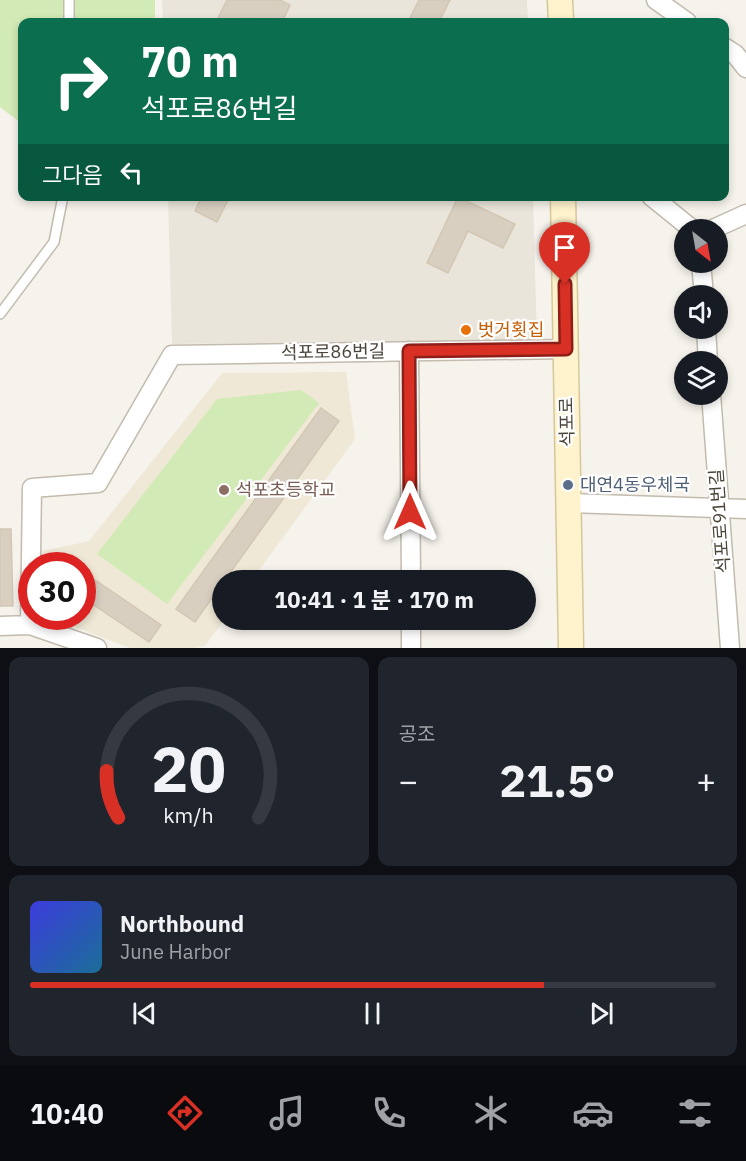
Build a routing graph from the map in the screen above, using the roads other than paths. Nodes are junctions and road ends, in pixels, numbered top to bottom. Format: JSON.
{"nodes":[{"id":1,"x":69,"y":0,"type":"edge"},
{"id":2,"x":560,"y":0,"type":"edge"},
{"id":3,"x":656,"y":0,"type":"edge"},
{"id":4,"x":69,"y":18,"type":"edge"},
{"id":5,"x":561,"y":18,"type":"edge"},
{"id":6,"x":681,"y":18,"type":"edge"},
{"id":7,"x":729,"y":50,"type":"edge"},
{"id":8,"x":746,"y":68,"type":"edge"},
{"id":9,"x":62,"y":201,"type":"edge"},
{"id":10,"x":563,"y":201,"type":"edge"},
{"id":11,"x":657,"y":201,"type":"edge"},
{"id":12,"x":746,"y":214,"type":"edge"},
{"id":13,"x":679,"y":219,"type":"edge"},
{"id":14,"x":728,"y":222,"type":"edge"},
{"id":15,"x":0,"y":314,"type":"edge"},
{"id":16,"x":566,"y":349,"type":"junction"},
{"id":17,"x":409,"y":351,"type":"junction"},
{"id":18,"x":712,"y":405,"type":"edge"},
{"id":19,"x":568,"y":503,"type":"junction"},
{"id":20,"x":719,"y":509,"type":"junction"},
{"id":21,"x":746,"y":509,"type":"edge"},
{"id":22,"x":31,"y":552,"type":"edge"},
{"id":23,"x":411,"y":570,"type":"edge"},
{"id":24,"x":18,"y":626,"type":"edge"},
{"id":25,"x":0,"y":627,"type":"edge"},
{"id":26,"x":45,"y":630,"type":"edge"},
{"id":27,"x":411,"y":630,"type":"edge"},
{"id":28,"x":97,"y":648,"type":"edge"},
{"id":29,"x":411,"y":648,"type":"edge"},
{"id":30,"x":571,"y":648,"type":"edge"},
{"id":31,"x":730,"y":648,"type":"edge"}],
"edges":[{"from":1,"to":4,"type":"lane"},
{"from":2,"to":5,"type":"main road"},
{"from":3,"to":6,"type":"street"},
{"from":7,"to":8,"type":"street"},
{"from":9,"to":15,"type":"lane"},
{"from":10,"to":16,"type":"main road","name":"석포로"},
{"from":11,"to":13,"type":"street"},
{"from":12,"to":14,"type":"street"},
{"from":16,"to":17,"type":"street","name":"석포로86번길"},
{"from":16,"to":19,"type":"main road","name":"석포로"},
{"from":17,"to":22,"type":"street","name":"석포로86번길"},
{"from":17,"to":23,"type":"street"},
{"from":18,"to":20,"type":"street","name":"석포로91번길"},
{"from":19,"to":20,"type":"street"},
{"from":19,"to":30,"type":"main road","name":"석포로"},
{"from":20,"to":21,"type":"street"},
{"from":20,"to":31,"type":"street","name":"석포로91번길"},
{"from":24,"to":25,"type":"street"},
{"from":26,"to":28,"type":"street"},
{"from":27,"to":29,"type":"street"}]}
